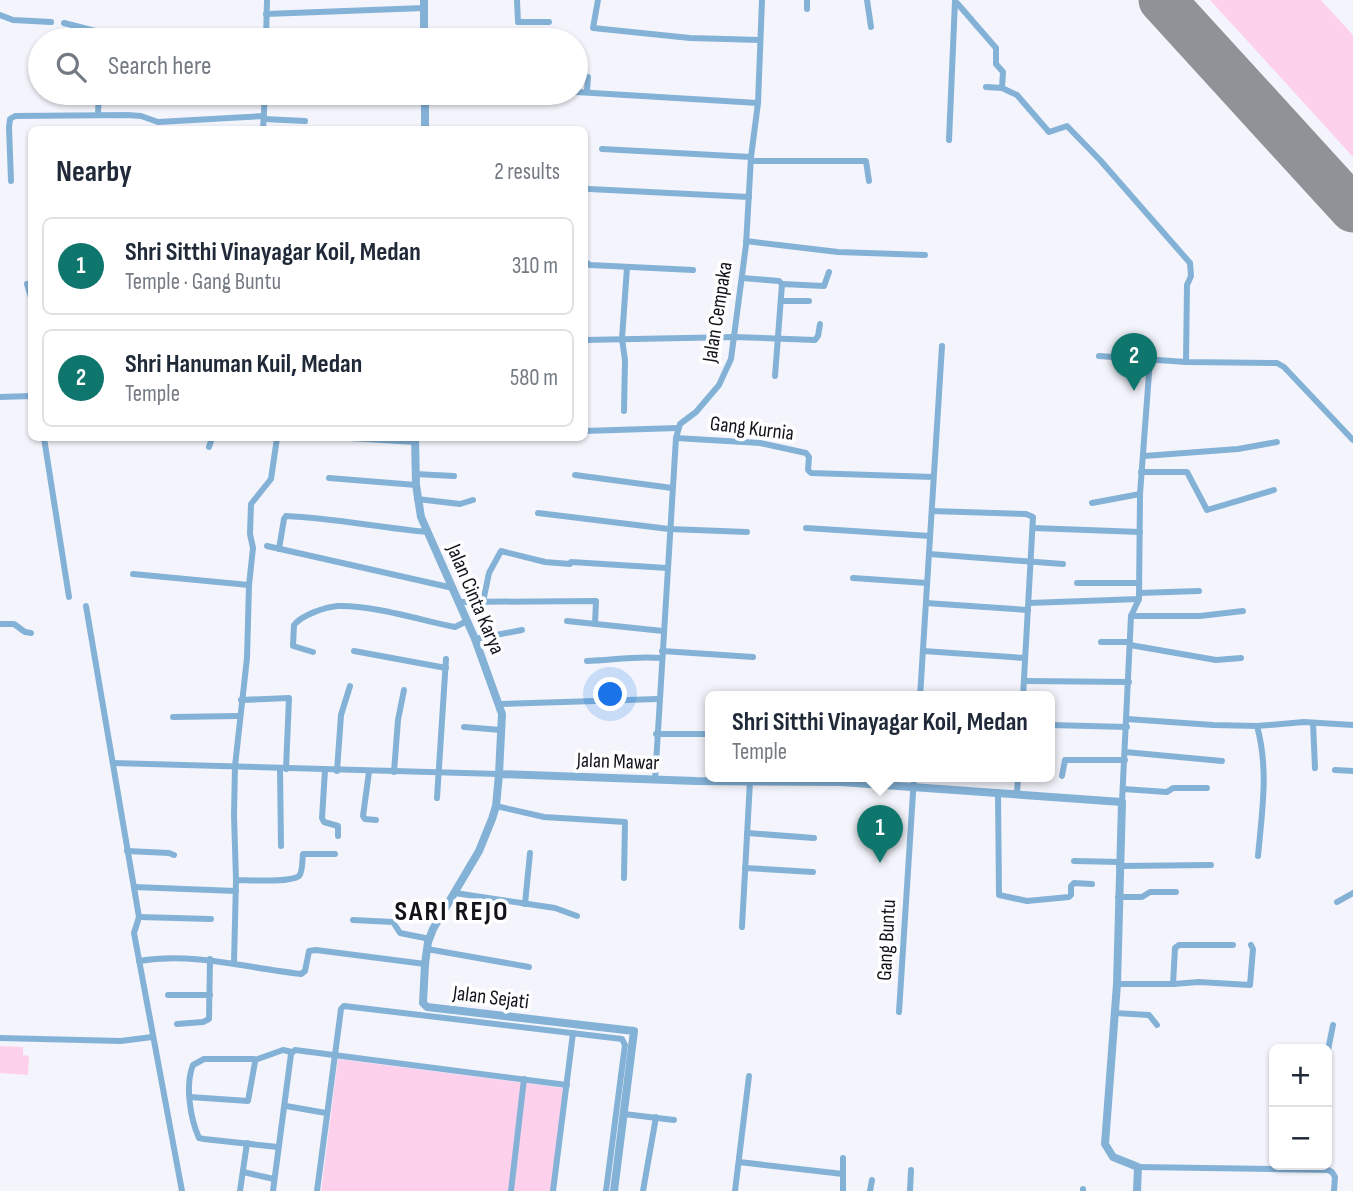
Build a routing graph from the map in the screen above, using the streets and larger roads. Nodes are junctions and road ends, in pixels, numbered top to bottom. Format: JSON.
{"nodes":[{"id":1,"x":267,"y":0,"type":"edge"},
{"id":2,"x":517,"y":0,"type":"edge"},
{"id":3,"x":597,"y":0,"type":"edge"},
{"id":4,"x":762,"y":0,"type":"edge"},
{"id":5,"x":807,"y":0,"type":"edge"},
{"id":6,"x":867,"y":0,"type":"edge"},
{"id":7,"x":955,"y":1,"type":"edge"},
{"id":8,"x":424,"y":4,"type":"edge"},
{"id":9,"x":807,"y":9,"type":"dead end"},
{"id":10,"x":266,"y":14,"type":"junction"},
{"id":11,"x":0,"y":15,"type":"edge"},
{"id":12,"x":51,"y":22,"type":"dead end"},
{"id":13,"x":549,"y":22,"type":"dead end"},
{"id":14,"x":64,"y":23,"type":"dead end"},
{"id":15,"x":871,"y":27,"type":"dead end"},
{"id":16,"x":84,"y":28,"type":"edge"},
{"id":17,"x":265,"y":28,"type":"edge"},
{"id":18,"x":424,"y":28,"type":"edge"},
{"id":19,"x":760,"y":40,"type":"junction"},
{"id":20,"x":986,"y":87,"type":"dead end"},
{"id":21,"x":1002,"y":88,"type":"junction"},
{"id":22,"x":588,"y":92,"type":"edge"},
{"id":23,"x":758,"y":103,"type":"junction"},
{"id":24,"x":98,"y":105,"type":"edge"},
{"id":25,"x":265,"y":105,"type":"edge"},
{"id":26,"x":425,"y":105,"type":"edge"},
{"id":27,"x":98,"y":114,"type":"junction"},
{"id":28,"x":264,"y":118,"type":"junction"},
{"id":29,"x":305,"y":121,"type":"dead end"},
{"id":30,"x":263,"y":126,"type":"edge"},
{"id":31,"x":425,"y":126,"type":"edge"},
{"id":32,"x":0,"y":127,"type":"edge"},
{"id":33,"x":9,"y":127,"type":"junction"},
{"id":34,"x":949,"y":140,"type":"dead end"},
{"id":35,"x":602,"y":149,"type":"dead end"},
{"id":36,"x":751,"y":159,"type":"junction"},
{"id":37,"x":11,"y":181,"type":"dead end"},
{"id":38,"x":869,"y":181,"type":"dead end"},
{"id":39,"x":589,"y":189,"type":"dead end"},
{"id":40,"x":749,"y":197,"type":"junction"},
{"id":41,"x":746,"y":241,"type":"junction"},
{"id":42,"x":925,"y":255,"type":"dead end"},
{"id":43,"x":588,"y":264,"type":"edge"},
{"id":44,"x":627,"y":267,"type":"junction"},
{"id":45,"x":693,"y":270,"type":"dead end"},
{"id":46,"x":829,"y":272,"type":"dead end"},
{"id":47,"x":742,"y":278,"type":"junction"},
{"id":48,"x":27,"y":284,"type":"dead end"},
{"id":49,"x":782,"y":284,"type":"junction"},
{"id":50,"x":28,"y":287,"type":"edge"},
{"id":51,"x":782,"y":301,"type":"junction"},
{"id":52,"x":808,"y":301,"type":"dead end"},
{"id":53,"x":820,"y":324,"type":"dead end"},
{"id":54,"x":735,"y":337,"type":"junction"},
{"id":55,"x":779,"y":337,"type":"junction"},
{"id":56,"x":622,"y":339,"type":"junction"},
{"id":57,"x":588,"y":340,"type":"edge"},
{"id":58,"x":942,"y":346,"type":"dead end"},
{"id":59,"x":1099,"y":356,"type":"dead end"},
{"id":60,"x":1150,"y":360,"type":"junction"},
{"id":61,"x":1186,"y":362,"type":"junction"},
{"id":62,"x":775,"y":376,"type":"dead end"},
{"id":63,"x":28,"y":396,"type":"edge"},
{"id":64,"x":0,"y":397,"type":"edge"},
{"id":65,"x":624,"y":411,"type":"dead end"},
{"id":66,"x":678,"y":428,"type":"junction"},
{"id":67,"x":588,"y":431,"type":"edge"},
{"id":68,"x":676,"y":438,"type":"junction"},
{"id":69,"x":1353,"y":440,"type":"edge"},
{"id":70,"x":44,"y":441,"type":"edge"},
{"id":71,"x":211,"y":441,"type":"edge"},
{"id":72,"x":277,"y":441,"type":"edge"},
{"id":73,"x":415,"y":441,"type":"edge"},
{"id":74,"x":1277,"y":442,"type":"dead end"},
{"id":75,"x":209,"y":447,"type":"dead end"},
{"id":76,"x":1144,"y":456,"type":"junction"},
{"id":77,"x":1142,"y":472,"type":"junction"},
{"id":78,"x":415,"y":474,"type":"junction"},
{"id":79,"x":575,"y":475,"type":"dead end"},
{"id":80,"x":454,"y":476,"type":"dead end"},
{"id":81,"x":933,"y":477,"type":"junction"},
{"id":82,"x":329,"y":478,"type":"dead end"},
{"id":83,"x":415,"y":485,"type":"junction"},
{"id":84,"x":672,"y":488,"type":"junction"},
{"id":85,"x":1274,"y":490,"type":"dead end"},
{"id":86,"x":1140,"y":494,"type":"junction"},
{"id":87,"x":417,"y":499,"type":"junction"},
{"id":88,"x":473,"y":500,"type":"dead end"},
{"id":89,"x":1092,"y":503,"type":"dead end"},
{"id":90,"x":932,"y":511,"type":"junction"},
{"id":91,"x":538,"y":513,"type":"dead end"},
{"id":92,"x":806,"y":528,"type":"dead end"},
{"id":93,"x":1033,"y":528,"type":"junction"},
{"id":94,"x":669,"y":529,"type":"junction"},
{"id":95,"x":1140,"y":531,"type":"junction"},
{"id":96,"x":428,"y":532,"type":"junction"},
{"id":97,"x":747,"y":532,"type":"dead end"},
{"id":98,"x":930,"y":536,"type":"junction"},
{"id":99,"x":267,"y":547,"type":"dead end"},
{"id":100,"x":279,"y":549,"type":"junction"},
{"id":101,"x":929,"y":554,"type":"junction"},
{"id":102,"x":1031,"y":562,"type":"junction"},
{"id":103,"x":1063,"y":564,"type":"dead end"},
{"id":104,"x":667,"y":569,"type":"junction"},
{"id":105,"x":133,"y":574,"type":"dead end"},
{"id":106,"x":852,"y":578,"type":"dead end"},
{"id":107,"x":927,"y":583,"type":"junction"},
{"id":108,"x":1077,"y":583,"type":"dead end"},
{"id":109,"x":1139,"y":583,"type":"junction"},
{"id":110,"x":249,"y":585,"type":"junction"},
{"id":111,"x":453,"y":588,"type":"junction"},
{"id":112,"x":1199,"y":591,"type":"dead end"},
{"id":113,"x":1139,"y":596,"type":"junction"},
{"id":114,"x":69,"y":597,"type":"dead end"},
{"id":115,"x":458,"y":602,"type":"junction"},
{"id":116,"x":483,"y":602,"type":"junction"},
{"id":117,"x":926,"y":603,"type":"junction"},
{"id":118,"x":86,"y":607,"type":"dead end"},
{"id":119,"x":1028,"y":607,"type":"junction"},
{"id":120,"x":1243,"y":611,"type":"dead end"},
{"id":121,"x":1131,"y":616,"type":"junction"},
{"id":122,"x":467,"y":621,"type":"junction"},
{"id":123,"x":567,"y":621,"type":"dead end"},
{"id":124,"x":0,"y":624,"type":"edge"},
{"id":125,"x":594,"y":624,"type":"junction"},
{"id":126,"x":522,"y":630,"type":"dead end"},
{"id":127,"x":663,"y":631,"type":"junction"},
{"id":128,"x":31,"y":633,"type":"dead end"},
{"id":129,"x":475,"y":639,"type":"junction"},
{"id":130,"x":1101,"y":642,"type":"dead end"},
{"id":131,"x":1130,"y":644,"type":"junction"},
{"id":132,"x":923,"y":650,"type":"junction"},
{"id":133,"x":354,"y":651,"type":"dead end"},
{"id":134,"x":313,"y":652,"type":"dead end"},
{"id":135,"x":661,"y":655,"type":"junction"},
{"id":136,"x":753,"y":657,"type":"dead end"},
{"id":137,"x":1026,"y":658,"type":"junction"},
{"id":138,"x":1241,"y":659,"type":"dead end"},
{"id":139,"x":446,"y":660,"type":"dead end"},
{"id":140,"x":587,"y":661,"type":"dead end"},
{"id":141,"x":446,"y":668,"type":"junction"},
{"id":142,"x":1024,"y":681,"type":"junction"},
{"id":143,"x":1129,"y":682,"type":"junction"},
{"id":144,"x":350,"y":686,"type":"dead end"},
{"id":145,"x":404,"y":690,"type":"dead end"},
{"id":146,"x":920,"y":691,"type":"edge"},
{"id":147,"x":1023,"y":691,"type":"edge"},
{"id":148,"x":241,"y":699,"type":"junction"},
{"id":149,"x":658,"y":699,"type":"junction"},
{"id":150,"x":500,"y":704,"type":"junction"},
{"id":151,"x":239,"y":716,"type":"junction"},
{"id":152,"x":173,"y":717,"type":"dead end"},
{"id":153,"x":1127,"y":723,"type":"junction"},
{"id":154,"x":1313,"y":723,"type":"junction"},
{"id":155,"x":1055,"y":725,"type":"edge"},
{"id":156,"x":1353,"y":725,"type":"edge"},
{"id":157,"x":1257,"y":726,"type":"junction"},
{"id":158,"x":464,"y":727,"type":"dead end"},
{"id":159,"x":501,"y":730,"type":"junction"},
{"id":160,"x":656,"y":734,"type":"junction"},
{"id":161,"x":704,"y":734,"type":"dead end"},
{"id":162,"x":1125,"y":756,"type":"junction"},
{"id":163,"x":1222,"y":761,"type":"dead end"},
{"id":164,"x":113,"y":763,"type":"junction"},
{"id":165,"x":235,"y":766,"type":"junction"},
{"id":166,"x":1315,"y":768,"type":"dead end"},
{"id":167,"x":283,"y":769,"type":"junction"},
{"id":168,"x":325,"y":770,"type":"junction"},
{"id":169,"x":1335,"y":770,"type":"dead end"},
{"id":170,"x":337,"y":771,"type":"junction"},
{"id":171,"x":1353,"y":771,"type":"edge"},
{"id":172,"x":369,"y":772,"type":"junction"},
{"id":173,"x":394,"y":772,"type":"junction"},
{"id":174,"x":437,"y":773,"type":"junction"},
{"id":175,"x":499,"y":774,"type":"junction"},
{"id":176,"x":1062,"y":776,"type":"dead end"},
{"id":177,"x":654,"y":780,"type":"junction"},
{"id":178,"x":705,"y":781,"type":"edge"},
{"id":179,"x":750,"y":782,"type":"edge"},
{"id":180,"x":914,"y":782,"type":"edge"},
{"id":181,"x":922,"y":782,"type":"edge"},
{"id":182,"x":1018,"y":782,"type":"edge"},
{"id":183,"x":1207,"y":788,"type":"dead end"},
{"id":184,"x":1123,"y":789,"type":"junction"},
{"id":185,"x":998,"y":792,"type":"junction"},
{"id":186,"x":1017,"y":794,"type":"junction"},
{"id":187,"x":437,"y":798,"type":"dead end"},
{"id":188,"x":1122,"y":803,"type":"junction"},
{"id":189,"x":496,"y":806,"type":"junction"},
{"id":190,"x":376,"y":820,"type":"dead end"},
{"id":191,"x":747,"y":833,"type":"junction"},
{"id":192,"x":338,"y":836,"type":"dead end"},
{"id":193,"x":814,"y":838,"type":"dead end"},
{"id":194,"x":281,"y":846,"type":"dead end"},
{"id":195,"x":127,"y":851,"type":"junction"},
{"id":196,"x":530,"y":853,"type":"dead end"},
{"id":197,"x":335,"y":854,"type":"dead end"},
{"id":198,"x":174,"y":855,"type":"dead end"},
{"id":199,"x":1258,"y":856,"type":"dead end"},
{"id":200,"x":1074,"y":861,"type":"dead end"},
{"id":201,"x":1119,"y":864,"type":"junction"},
{"id":202,"x":1211,"y":865,"type":"dead end"},
{"id":203,"x":745,"y":868,"type":"junction"},
{"id":204,"x":814,"y":872,"type":"dead end"},
{"id":205,"x":624,"y":878,"type":"dead end"},
{"id":206,"x":236,"y":880,"type":"junction"},
{"id":207,"x":1093,"y":884,"type":"dead end"},
{"id":208,"x":134,"y":887,"type":"junction"},
{"id":209,"x":236,"y":891,"type":"junction"},
{"id":210,"x":1176,"y":892,"type":"dead end"},
{"id":211,"x":455,"y":893,"type":"junction"},
{"id":212,"x":1353,"y":893,"type":"edge"},
{"id":213,"x":1118,"y":897,"type":"junction"},
{"id":214,"x":1337,"y":902,"type":"dead end"},
{"id":215,"x":525,"y":904,"type":"junction"},
{"id":216,"x":577,"y":916,"type":"dead end"},
{"id":217,"x":139,"y":917,"type":"junction"},
{"id":218,"x":211,"y":919,"type":"dead end"},
{"id":219,"x":353,"y":920,"type":"dead end"},
{"id":220,"x":742,"y":927,"type":"dead end"},
{"id":221,"x":429,"y":939,"type":"junction"},
{"id":222,"x":1233,"y":945,"type":"dead end"},
{"id":223,"x":1251,"y":945,"type":"dead end"},
{"id":224,"x":427,"y":949,"type":"junction"},
{"id":225,"x":210,"y":959,"type":"junction"},
{"id":226,"x":139,"y":961,"type":"junction"},
{"id":227,"x":234,"y":963,"type":"junction"},
{"id":228,"x":425,"y":964,"type":"junction"},
{"id":229,"x":529,"y":967,"type":"dead end"},
{"id":230,"x":1117,"y":984,"type":"junction"},
{"id":231,"x":1173,"y":984,"type":"junction"},
{"id":232,"x":168,"y":995,"type":"dead end"},
{"id":233,"x":210,"y":995,"type":"junction"},
{"id":234,"x":899,"y":1012,"type":"dead end"},
{"id":235,"x":1115,"y":1013,"type":"junction"},
{"id":236,"x":177,"y":1024,"type":"dead end"},
{"id":237,"x":1333,"y":1025,"type":"dead end"},
{"id":238,"x":1157,"y":1026,"type":"dead end"},
{"id":239,"x":573,"y":1033,"type":"junction"},
{"id":240,"x":152,"y":1037,"type":"junction"},
{"id":241,"x":0,"y":1038,"type":"edge"},
{"id":242,"x":1329,"y":1044,"type":"edge"},
{"id":243,"x":292,"y":1052,"type":"junction"},
{"id":244,"x":334,"y":1055,"type":"junction"},
{"id":245,"x":255,"y":1060,"type":"junction"},
{"id":246,"x":749,"y":1076,"type":"dead end"},
{"id":247,"x":524,"y":1079,"type":"junction"},
{"id":248,"x":567,"y":1085,"type":"junction"},
{"id":249,"x":190,"y":1097,"type":"junction"},
{"id":250,"x":286,"y":1106,"type":"junction"},
{"id":251,"x":326,"y":1113,"type":"junction"},
{"id":252,"x":624,"y":1114,"type":"junction"},
{"id":253,"x":656,"y":1117,"type":"junction"},
{"id":254,"x":674,"y":1120,"type":"dead end"},
{"id":255,"x":247,"y":1143,"type":"junction"},
{"id":256,"x":278,"y":1147,"type":"junction"},
{"id":257,"x":843,"y":1158,"type":"dead end"},
{"id":258,"x":739,"y":1161,"type":"junction"},
{"id":259,"x":1138,"y":1167,"type":"junction"},
{"id":260,"x":1269,"y":1167,"type":"edge"},
{"id":261,"x":911,"y":1170,"type":"dead end"},
{"id":262,"x":1328,"y":1170,"type":"edge"},
{"id":263,"x":243,"y":1172,"type":"junction"},
{"id":264,"x":843,"y":1174,"type":"junction"},
{"id":265,"x":274,"y":1179,"type":"junction"},
{"id":266,"x":872,"y":1180,"type":"dead end"},
{"id":267,"x":182,"y":1191,"type":"edge"},
{"id":268,"x":240,"y":1191,"type":"edge"},
{"id":269,"x":272,"y":1191,"type":"edge"},
{"id":270,"x":317,"y":1191,"type":"edge"},
{"id":271,"x":511,"y":1191,"type":"edge"},
{"id":272,"x":553,"y":1191,"type":"edge"},
{"id":273,"x":606,"y":1191,"type":"edge"},
{"id":274,"x":614,"y":1191,"type":"edge"},
{"id":275,"x":643,"y":1191,"type":"edge"},
{"id":276,"x":735,"y":1191,"type":"edge"},
{"id":277,"x":843,"y":1191,"type":"edge"},
{"id":278,"x":870,"y":1191,"type":"edge"},
{"id":279,"x":910,"y":1191,"type":"edge"},
{"id":280,"x":1137,"y":1191,"type":"edge"},
{"id":281,"x":1334,"y":1191,"type":"edge"}],
"edges":[{"from":1,"to":10,"type":"street"},
{"from":2,"to":13,"type":"street"},
{"from":3,"to":19,"type":"street"},
{"from":4,"to":19,"type":"street","name":"Jalan Cempaka"},
{"from":5,"to":9,"type":"street"},
{"from":6,"to":15,"type":"street"},
{"from":7,"to":21,"type":"street"},
{"from":7,"to":34,"type":"street"},
{"from":8,"to":10,"type":"street"},
{"from":8,"to":18,"type":"street"},
{"from":10,"to":17,"type":"street"},
{"from":11,"to":12,"type":"street"},
{"from":14,"to":16,"type":"street"},
{"from":19,"to":23,"type":"street","name":"Jalan Cempaka"},
{"from":20,"to":21,"type":"street"},
{"from":21,"to":61,"type":"street"},
{"from":22,"to":23,"type":"street"},
{"from":23,"to":36,"type":"street","name":"Jalan Cempaka"},
{"from":24,"to":27,"type":"street"},
{"from":25,"to":28,"type":"street"},
{"from":26,"to":31,"type":"street"},
{"from":27,"to":28,"type":"street"},
{"from":27,"to":33,"type":"street"},
{"from":28,"to":29,"type":"street"},
{"from":28,"to":30,"type":"street"},
{"from":32,"to":33,"type":"street"},
{"from":33,"to":37,"type":"street"},
{"from":35,"to":36,"type":"street"},
{"from":36,"to":38,"type":"street"},
{"from":36,"to":40,"type":"street","name":"Jalan Cempaka"},
{"from":39,"to":40,"type":"street"},
{"from":40,"to":41,"type":"street","name":"Jalan Cempaka"},
{"from":41,"to":42,"type":"street"},
{"from":41,"to":47,"type":"street","name":"Jalan Cempaka"},
{"from":43,"to":44,"type":"street"},
{"from":44,"to":45,"type":"street"},
{"from":44,"to":56,"type":"street"},
{"from":46,"to":49,"type":"street"},
{"from":47,"to":49,"type":"street"},
{"from":47,"to":54,"type":"street","name":"Jalan Cempaka"},
{"from":48,"to":50,"type":"street"},
{"from":49,"to":51,"type":"street"},
{"from":51,"to":52,"type":"street"},
{"from":51,"to":55,"type":"street"},
{"from":53,"to":55,"type":"street"},
{"from":54,"to":55,"type":"street"},
{"from":54,"to":56,"type":"street"},
{"from":54,"to":66,"type":"street","name":"Jalan Cempaka"},
{"from":55,"to":62,"type":"street"},
{"from":56,"to":57,"type":"street"},
{"from":56,"to":65,"type":"street"},
{"from":58,"to":81,"type":"street"},
{"from":59,"to":60,"type":"street"},
{"from":60,"to":61,"type":"street"},
{"from":60,"to":76,"type":"street"},
{"from":61,"to":69,"type":"street"},
{"from":63,"to":64,"type":"street"},
{"from":66,"to":67,"type":"street"},
{"from":66,"to":68,"type":"street"},
{"from":68,"to":81,"type":"street","name":"Gang Kurnia"},
{"from":68,"to":84,"type":"street"},
{"from":70,"to":114,"type":"street"},
{"from":71,"to":75,"type":"street"},
{"from":72,"to":110,"type":"street"},
{"from":73,"to":78,"type":"street","name":"Jalan Cinta Karya"},
{"from":74,"to":76,"type":"street"},
{"from":76,"to":77,"type":"street"},
{"from":77,"to":85,"type":"street"},
{"from":77,"to":86,"type":"street"},
{"from":78,"to":80,"type":"street"},
{"from":78,"to":83,"type":"street","name":"Jalan Cinta Karya"},
{"from":79,"to":84,"type":"street"},
{"from":81,"to":90,"type":"street"},
{"from":82,"to":83,"type":"street"},
{"from":83,"to":87,"type":"street","name":"Jalan Cinta Karya"},
{"from":84,"to":94,"type":"street"},
{"from":86,"to":89,"type":"street"},
{"from":86,"to":95,"type":"street"},
{"from":87,"to":88,"type":"street"},
{"from":87,"to":96,"type":"street","name":"Jalan Cinta Karya"},
{"from":90,"to":93,"type":"street"},
{"from":90,"to":98,"type":"street"},
{"from":91,"to":94,"type":"street"},
{"from":92,"to":98,"type":"street"},
{"from":93,"to":95,"type":"street"},
{"from":93,"to":102,"type":"street"},
{"from":94,"to":97,"type":"street"},
{"from":94,"to":104,"type":"street"},
{"from":95,"to":109,"type":"street"},
{"from":96,"to":100,"type":"street"},
{"from":96,"to":111,"type":"street","name":"Jalan Cinta Karya"},
{"from":98,"to":101,"type":"street"},
{"from":99,"to":100,"type":"street"},
{"from":100,"to":111,"type":"street"},
{"from":101,"to":102,"type":"street"},
{"from":101,"to":107,"type":"street"},
{"from":102,"to":103,"type":"street"},
{"from":102,"to":119,"type":"street"},
{"from":104,"to":116,"type":"street"},
{"from":104,"to":127,"type":"street"},
{"from":105,"to":110,"type":"street"},
{"from":106,"to":107,"type":"street"},
{"from":107,"to":117,"type":"street"},
{"from":108,"to":109,"type":"street"},
{"from":109,"to":113,"type":"street"},
{"from":110,"to":148,"type":"street"},
{"from":111,"to":115,"type":"street","name":"Jalan Cinta Karya"},
{"from":112,"to":113,"type":"street"},
{"from":113,"to":119,"type":"street"},
{"from":113,"to":121,"type":"street"},
{"from":115,"to":116,"type":"street"},
{"from":115,"to":122,"type":"street","name":"Jalan Cinta Karya"},
{"from":116,"to":125,"type":"street"},
{"from":117,"to":119,"type":"street"},
{"from":117,"to":132,"type":"street"},
{"from":118,"to":164,"type":"street"},
{"from":119,"to":137,"type":"street"},
{"from":120,"to":121,"type":"street"},
{"from":121,"to":131,"type":"street"},
{"from":122,"to":129,"type":"street","name":"Jalan Cinta Karya"},
{"from":122,"to":134,"type":"street"},
{"from":123,"to":125,"type":"street"},
{"from":124,"to":128,"type":"street"},
{"from":125,"to":127,"type":"street"},
{"from":126,"to":129,"type":"street"},
{"from":127,"to":135,"type":"street"},
{"from":129,"to":150,"type":"street","name":"Jalan Cinta Karya"},
{"from":130,"to":131,"type":"street"},
{"from":131,"to":138,"type":"street"},
{"from":131,"to":143,"type":"street"},
{"from":132,"to":137,"type":"street"},
{"from":132,"to":146,"type":"street"},
{"from":133,"to":141,"type":"street"},
{"from":135,"to":136,"type":"street"},
{"from":135,"to":140,"type":"street"},
{"from":135,"to":149,"type":"street"},
{"from":137,"to":142,"type":"street"},
{"from":139,"to":141,"type":"street"},
{"from":141,"to":174,"type":"street"},
{"from":142,"to":143,"type":"street"},
{"from":142,"to":147,"type":"street"},
{"from":143,"to":153,"type":"street"},
{"from":144,"to":170,"type":"street"},
{"from":145,"to":173,"type":"street"},
{"from":148,"to":151,"type":"street"},
{"from":148,"to":167,"type":"street"},
{"from":149,"to":150,"type":"street"},
{"from":149,"to":160,"type":"street"},
{"from":150,"to":159,"type":"street","name":"Jalan Cinta Karya"},
{"from":151,"to":152,"type":"street"},
{"from":151,"to":165,"type":"street"},
{"from":153,"to":155,"type":"street"},
{"from":153,"to":157,"type":"street"},
{"from":153,"to":162,"type":"street"},
{"from":154,"to":156,"type":"street"},
{"from":154,"to":157,"type":"street"},
{"from":154,"to":166,"type":"street"},
{"from":157,"to":199,"type":"street"},
{"from":158,"to":159,"type":"street"},
{"from":159,"to":175,"type":"street","name":"Jalan Cinta Karya"},
{"from":160,"to":161,"type":"street"},
{"from":160,"to":177,"type":"street"},
{"from":162,"to":163,"type":"street"},
{"from":162,"to":176,"type":"street"},
{"from":162,"to":184,"type":"street"},
{"from":164,"to":165,"type":"street","name":"Jalan Mawar"},
{"from":164,"to":195,"type":"street"},
{"from":165,"to":167,"type":"street","name":"Jalan Mawar"},
{"from":165,"to":206,"type":"street"},
{"from":167,"to":168,"type":"street","name":"Jalan Mawar"},
{"from":167,"to":194,"type":"street"},
{"from":168,"to":170,"type":"street","name":"Jalan Mawar"},
{"from":168,"to":192,"type":"street"},
{"from":169,"to":171,"type":"street"},
{"from":170,"to":172,"type":"street","name":"Jalan Mawar"},
{"from":172,"to":173,"type":"street","name":"Jalan Mawar"},
{"from":172,"to":190,"type":"street"},
{"from":173,"to":174,"type":"street","name":"Jalan Mawar"},
{"from":174,"to":175,"type":"street","name":"Jalan Mawar"},
{"from":174,"to":187,"type":"street"},
{"from":175,"to":177,"type":"street","name":"Jalan Mawar"},
{"from":175,"to":189,"type":"street","name":"Jalan Sejati"},
{"from":177,"to":178,"type":"street","name":"Jalan Mawar"},
{"from":179,"to":191,"type":"street"},
{"from":180,"to":234,"type":"street","name":"Gang Buntu"},
{"from":181,"to":185,"type":"street","name":"Jalan Mawar"},
{"from":182,"to":186,"type":"street"},
{"from":183,"to":184,"type":"street"},
{"from":184,"to":188,"type":"street"},
{"from":185,"to":186,"type":"street","name":"Jalan Mawar"},
{"from":185,"to":207,"type":"street"},
{"from":186,"to":188,"type":"street","name":"Jalan Mawar"},
{"from":188,"to":201,"type":"street"},
{"from":189,"to":205,"type":"street"},
{"from":189,"to":211,"type":"street","name":"Jalan Sejati"},
{"from":191,"to":193,"type":"street"},
{"from":191,"to":203,"type":"street"},
{"from":195,"to":198,"type":"street"},
{"from":195,"to":208,"type":"street"},
{"from":196,"to":215,"type":"street"},
{"from":197,"to":206,"type":"street"},
{"from":200,"to":201,"type":"street"},
{"from":201,"to":202,"type":"street"},
{"from":201,"to":213,"type":"street"},
{"from":203,"to":204,"type":"street"},
{"from":203,"to":220,"type":"street"},
{"from":206,"to":209,"type":"street"},
{"from":208,"to":209,"type":"street"},
{"from":208,"to":217,"type":"street"},
{"from":209,"to":227,"type":"street"},
{"from":210,"to":213,"type":"street"},
{"from":211,"to":215,"type":"street"},
{"from":211,"to":221,"type":"street","name":"Jalan Sejati"},
{"from":212,"to":214,"type":"street"},
{"from":213,"to":230,"type":"street"},
{"from":215,"to":216,"type":"street"},
{"from":217,"to":218,"type":"street"},
{"from":217,"to":226,"type":"street"},
{"from":219,"to":221,"type":"street"},
{"from":221,"to":224,"type":"street","name":"Jalan Sejati"},
{"from":222,"to":231,"type":"street"},
{"from":223,"to":231,"type":"street"},
{"from":224,"to":228,"type":"street","name":"Jalan Sejati"},
{"from":224,"to":229,"type":"street"},
{"from":225,"to":226,"type":"street"},
{"from":225,"to":227,"type":"street"},
{"from":225,"to":233,"type":"street"},
{"from":226,"to":240,"type":"street"},
{"from":227,"to":228,"type":"street"},
{"from":228,"to":252,"type":"street","name":"Jalan Sejati"},
{"from":230,"to":231,"type":"street"},
{"from":230,"to":235,"type":"street"},
{"from":232,"to":233,"type":"street"},
{"from":233,"to":236,"type":"street"},
{"from":235,"to":238,"type":"street"},
{"from":235,"to":259,"type":"street"},
{"from":237,"to":242,"type":"street"},
{"from":239,"to":244,"type":"street"},
{"from":239,"to":248,"type":"street"},
{"from":239,"to":273,"type":"street"},
{"from":240,"to":241,"type":"street"},
{"from":240,"to":267,"type":"street"},
{"from":243,"to":244,"type":"street"},
{"from":243,"to":245,"type":"street"},
{"from":243,"to":250,"type":"street"},
{"from":244,"to":247,"type":"street"},
{"from":244,"to":251,"type":"street"},
{"from":245,"to":249,"type":"street"},
{"from":245,"to":249,"type":"street"},
{"from":246,"to":258,"type":"street"},
{"from":247,"to":248,"type":"street"},
{"from":247,"to":271,"type":"street"},
{"from":248,"to":272,"type":"street"},
{"from":249,"to":255,"type":"street"},
{"from":250,"to":251,"type":"street"},
{"from":250,"to":256,"type":"street"},
{"from":251,"to":270,"type":"street"},
{"from":252,"to":253,"type":"street"},
{"from":252,"to":274,"type":"street"},
{"from":253,"to":254,"type":"street"},
{"from":253,"to":275,"type":"street"},
{"from":255,"to":256,"type":"street"},
{"from":255,"to":263,"type":"street"},
{"from":256,"to":265,"type":"street"},
{"from":257,"to":264,"type":"street"},
{"from":258,"to":264,"type":"street"},
{"from":258,"to":276,"type":"street"},
{"from":259,"to":260,"type":"street"},
{"from":259,"to":280,"type":"street"},
{"from":261,"to":279,"type":"street"},
{"from":262,"to":281,"type":"street"},
{"from":263,"to":265,"type":"street"},
{"from":263,"to":268,"type":"street"},
{"from":264,"to":277,"type":"street"},
{"from":265,"to":269,"type":"street"},
{"from":266,"to":278,"type":"street"}]}
